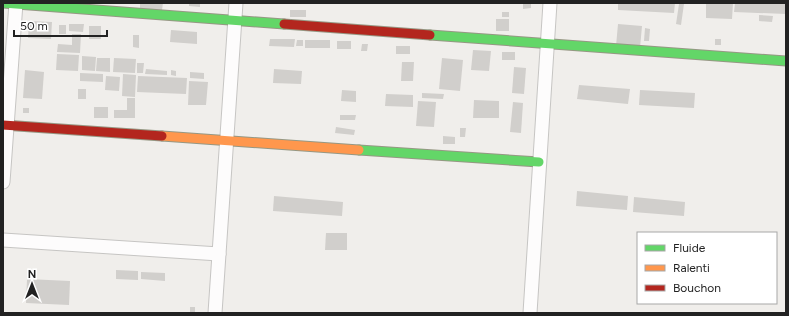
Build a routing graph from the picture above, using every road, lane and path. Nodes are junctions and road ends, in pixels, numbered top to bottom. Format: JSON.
{"nodes":[{"id":1,"x":11,"y":3,"type":"edge"},
{"id":2,"x":236,"y":3,"type":"edge"},
{"id":3,"x":550,"y":3,"type":"edge"},
{"id":4,"x":235,"y":20,"type":"junction"},
{"id":5,"x":547,"y":45,"type":"junction"},
{"id":6,"x":786,"y":61,"type":"edge"},
{"id":7,"x":5,"y":125,"type":"edge"},
{"id":8,"x":227,"y":140,"type":"junction"},
{"id":9,"x":540,"y":162,"type":"junction"},
{"id":10,"x":3,"y":182,"type":"edge"},
{"id":11,"x":3,"y":240,"type":"edge"},
{"id":12,"x":219,"y":254,"type":"junction"},
{"id":13,"x":215,"y":313,"type":"edge"},
{"id":14,"x":530,"y":313,"type":"edge"}],
"edges":[{"from":1,"to":4,"type":"street"},
{"from":1,"to":7,"type":"street"},
{"from":2,"to":4,"type":"street"},
{"from":3,"to":5,"type":"street"},
{"from":4,"to":5,"type":"street"},
{"from":4,"to":8,"type":"street"},
{"from":5,"to":6,"type":"street"},
{"from":5,"to":9,"type":"street"},
{"from":7,"to":8,"type":"street"},
{"from":7,"to":10,"type":"street"},
{"from":8,"to":9,"type":"street"},
{"from":8,"to":12,"type":"street"},
{"from":9,"to":14,"type":"street"},
{"from":11,"to":12,"type":"street"},
{"from":12,"to":13,"type":"street"}]}
